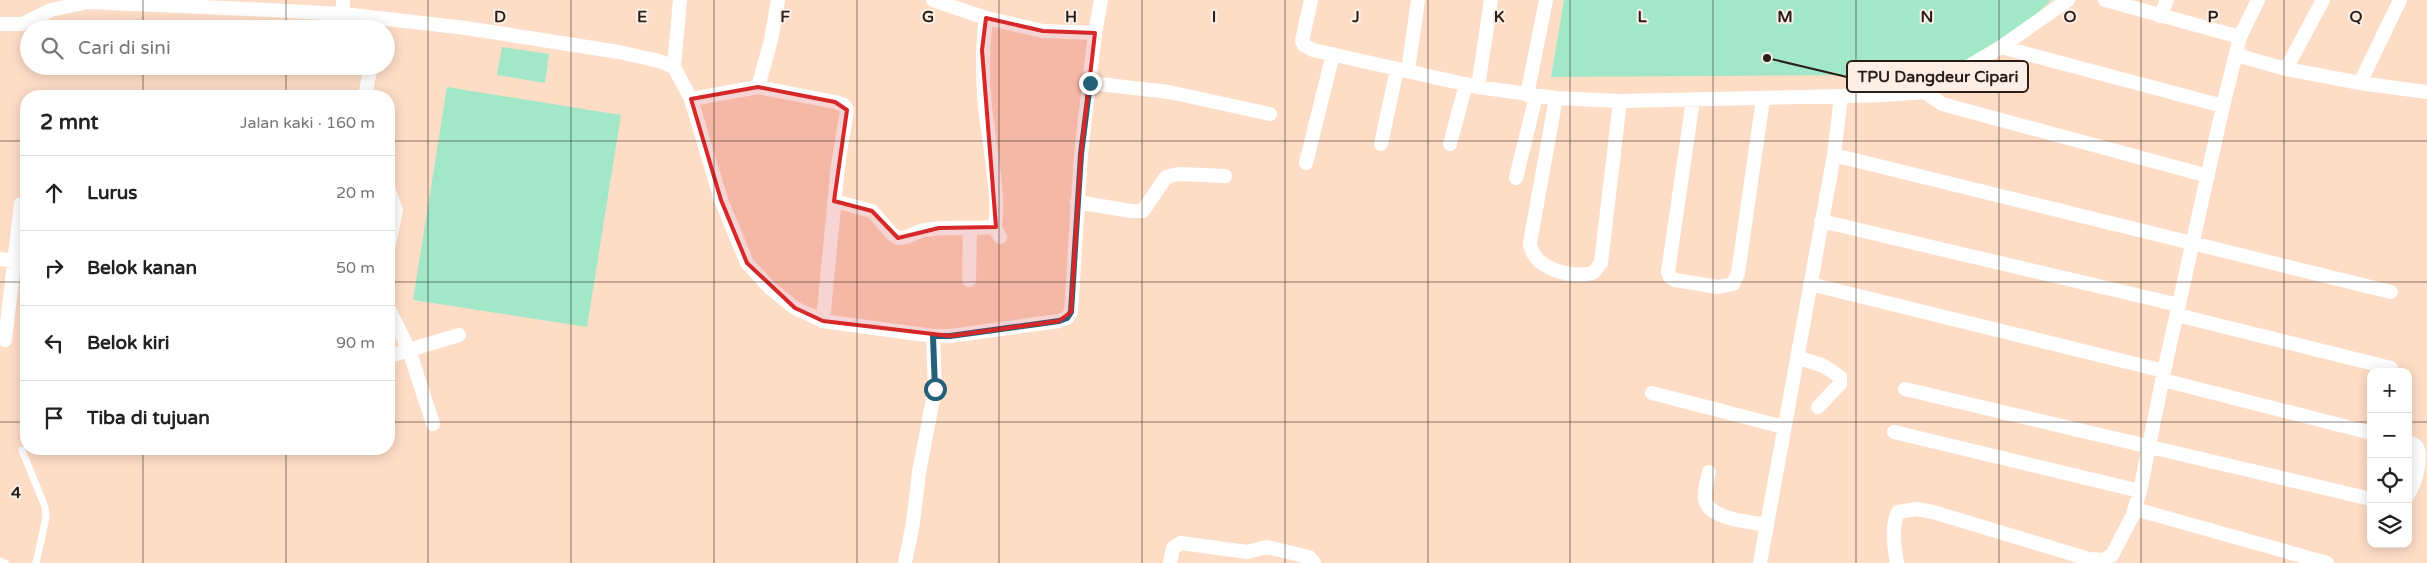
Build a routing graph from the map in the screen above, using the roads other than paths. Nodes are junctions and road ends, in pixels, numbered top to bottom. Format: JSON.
{"nodes":[{"id":1,"x":680,"y":0,"type":"edge"},
{"id":2,"x":778,"y":0,"type":"edge"},
{"id":3,"x":933,"y":0,"type":"edge"},
{"id":4,"x":1101,"y":0,"type":"edge"},
{"id":5,"x":1310,"y":0,"type":"edge"},
{"id":6,"x":1418,"y":0,"type":"edge"},
{"id":7,"x":1491,"y":0,"type":"edge"},
{"id":8,"x":1546,"y":0,"type":"edge"},
{"id":9,"x":2068,"y":0,"type":"edge"},
{"id":10,"x":2105,"y":0,"type":"edge"},
{"id":11,"x":2167,"y":0,"type":"edge"},
{"id":12,"x":2258,"y":0,"type":"edge"},
{"id":13,"x":2324,"y":0,"type":"edge"},
{"id":14,"x":2400,"y":0,"type":"edge"},
{"id":15,"x":52,"y":5,"type":"edge"},
{"id":16,"x":343,"y":7,"type":"edge"},
{"id":17,"x":2160,"y":16,"type":"junction"},
{"id":18,"x":986,"y":18,"type":"junction"},
{"id":19,"x":28,"y":20,"type":"edge"},
{"id":20,"x":373,"y":20,"type":"edge"},
{"id":21,"x":0,"y":24,"type":"edge"},
{"id":22,"x":20,"y":24,"type":"edge"},
{"id":23,"x":395,"y":25,"type":"edge"},
{"id":24,"x":1095,"y":33,"type":"junction"},
{"id":25,"x":2240,"y":37,"type":"junction"},
{"id":26,"x":2001,"y":47,"type":"junction"},
{"id":27,"x":1333,"y":54,"type":"junction"},
{"id":28,"x":2236,"y":55,"type":"junction"},
{"id":29,"x":674,"y":67,"type":"junction"},
{"id":30,"x":2286,"y":69,"type":"junction"},
{"id":31,"x":1402,"y":70,"type":"junction"},
{"id":32,"x":369,"y":75,"type":"edge"},
{"id":33,"x":1090,"y":83,"type":"junction"},
{"id":34,"x":2360,"y":83,"type":"junction"},
{"id":35,"x":758,"y":86,"type":"junction"},
{"id":36,"x":1472,"y":86,"type":"junction"},
{"id":37,"x":366,"y":90,"type":"edge"},
{"id":38,"x":1925,"y":92,"type":"junction"},
{"id":39,"x":2427,"y":92,"type":"edge"},
{"id":40,"x":1532,"y":96,"type":"junction"},
{"id":41,"x":1556,"y":98,"type":"junction"},
{"id":42,"x":1841,"y":98,"type":"junction"},
{"id":43,"x":691,"y":99,"type":"junction"},
{"id":44,"x":1763,"y":99,"type":"junction"},
{"id":45,"x":1693,"y":100,"type":"junction"},
{"id":46,"x":1620,"y":101,"type":"junction"},
{"id":47,"x":2223,"y":106,"type":"junction"},
{"id":48,"x":1270,"y":114,"type":"dead end"},
{"id":49,"x":1380,"y":144,"type":"dead end"},
{"id":50,"x":1450,"y":144,"type":"dead end"},
{"id":51,"x":1834,"y":155,"type":"junction"},
{"id":52,"x":1306,"y":163,"type":"dead end"},
{"id":53,"x":1225,"y":176,"type":"dead end"},
{"id":54,"x":2208,"y":176,"type":"junction"},
{"id":55,"x":1516,"y":178,"type":"dead end"},
{"id":56,"x":834,"y":201,"type":"junction"},
{"id":57,"x":1077,"y":202,"type":"junction"},
{"id":58,"x":1821,"y":221,"type":"junction"},
{"id":59,"x":970,"y":229,"type":"junction"},
{"id":60,"x":2193,"y":243,"type":"junction"},
{"id":61,"x":0,"y":260,"type":"edge"},
{"id":62,"x":20,"y":262,"type":"edge"},
{"id":63,"x":969,"y":280,"type":"dead end"},
{"id":64,"x":1810,"y":284,"type":"junction"},
{"id":65,"x":2391,"y":292,"type":"dead end"},
{"id":66,"x":2178,"y":310,"type":"junction"},
{"id":67,"x":395,"y":321,"type":"edge"},
{"id":68,"x":823,"y":321,"type":"junction"},
{"id":69,"x":459,"y":335,"type":"dead end"},
{"id":70,"x":933,"y":336,"type":"junction"},
{"id":71,"x":5,"y":340,"type":"dead end"},
{"id":72,"x":409,"y":350,"type":"junction"},
{"id":73,"x":395,"y":354,"type":"edge"},
{"id":74,"x":1797,"y":357,"type":"junction"},
{"id":75,"x":2392,"y":368,"type":"dead end"},
{"id":76,"x":2163,"y":376,"type":"junction"},
{"id":77,"x":1905,"y":389,"type":"dead end"},
{"id":78,"x":1652,"y":393,"type":"dead end"},
{"id":79,"x":1818,"y":407,"type":"dead end"},
{"id":80,"x":433,"y":424,"type":"dead end"},
{"id":81,"x":1784,"y":427,"type":"junction"},
{"id":82,"x":1894,"y":432,"type":"dead end"},
{"id":83,"x":2367,"y":432,"type":"edge"},
{"id":84,"x":2412,"y":444,"type":"edge"},
{"id":85,"x":2150,"y":446,"type":"junction"},
{"id":86,"x":24,"y":455,"type":"edge"},
{"id":87,"x":1709,"y":472,"type":"dead end"},
{"id":88,"x":2412,"y":483,"type":"edge"},
{"id":89,"x":2140,"y":491,"type":"junction"},
{"id":90,"x":2367,"y":498,"type":"edge"},
{"id":91,"x":2135,"y":509,"type":"junction"},
{"id":92,"x":1767,"y":525,"type":"junction"},
{"id":93,"x":0,"y":561,"type":"edge"},
{"id":94,"x":2088,"y":561,"type":"edge"},
{"id":95,"x":5,"y":563,"type":"edge"},
{"id":96,"x":36,"y":563,"type":"edge"},
{"id":97,"x":905,"y":563,"type":"edge"},
{"id":98,"x":1170,"y":563,"type":"edge"},
{"id":99,"x":1314,"y":563,"type":"edge"},
{"id":100,"x":1760,"y":563,"type":"edge"},
{"id":101,"x":1897,"y":563,"type":"edge"},
{"id":102,"x":2327,"y":563,"type":"edge"}],
"edges":[{"from":1,"to":29,"type":"street"},
{"from":2,"to":35,"type":"street"},
{"from":3,"to":18,"type":"street"},
{"from":4,"to":24,"type":"street"},
{"from":5,"to":27,"type":"street"},
{"from":6,"to":31,"type":"street"},
{"from":7,"to":36,"type":"street"},
{"from":8,"to":40,"type":"street"},
{"from":9,"to":26,"type":"street"},
{"from":10,"to":17,"type":"street"},
{"from":11,"to":17,"type":"street"},
{"from":12,"to":25,"type":"street"},
{"from":13,"to":30,"type":"street"},
{"from":14,"to":34,"type":"street"},
{"from":15,"to":16,"type":"street"},
{"from":15,"to":19,"type":"street"},
{"from":16,"to":20,"type":"street"},
{"from":17,"to":25,"type":"street"},
{"from":18,"to":24,"type":"street"},
{"from":18,"to":59,"type":"street"},
{"from":21,"to":22,"type":"street"},
{"from":23,"to":29,"type":"street"},
{"from":24,"to":33,"type":"street"},
{"from":25,"to":28,"type":"street"},
{"from":26,"to":38,"type":"street"},
{"from":26,"to":47,"type":"street"},
{"from":27,"to":31,"type":"street"},
{"from":27,"to":52,"type":"street"},
{"from":28,"to":30,"type":"street"},
{"from":28,"to":47,"type":"street"},
{"from":29,"to":43,"type":"street"},
{"from":30,"to":34,"type":"street"},
{"from":31,"to":36,"type":"street"},
{"from":31,"to":49,"type":"street"},
{"from":32,"to":37,"type":"street"},
{"from":33,"to":48,"type":"street"},
{"from":33,"to":57,"type":"street"},
{"from":34,"to":39,"type":"street"},
{"from":35,"to":43,"type":"street"},
{"from":35,"to":56,"type":"street"},
{"from":36,"to":40,"type":"street"},
{"from":36,"to":50,"type":"street"},
{"from":38,"to":42,"type":"street"},
{"from":38,"to":54,"type":"street"},
{"from":40,"to":41,"type":"street"},
{"from":40,"to":55,"type":"street"},
{"from":41,"to":46,"type":"street"},
{"from":41,"to":46,"type":"street"},
{"from":42,"to":44,"type":"street"},
{"from":42,"to":51,"type":"street"},
{"from":43,"to":68,"type":"street"},
{"from":44,"to":45,"type":"street"},
{"from":44,"to":45,"type":"street"},
{"from":45,"to":46,"type":"street"},
{"from":47,"to":54,"type":"street"},
{"from":51,"to":58,"type":"street"},
{"from":51,"to":60,"type":"street"},
{"from":53,"to":57,"type":"street"},
{"from":54,"to":60,"type":"street"},
{"from":56,"to":59,"type":"street"},
{"from":56,"to":68,"type":"street"},
{"from":57,"to":70,"type":"street"},
{"from":58,"to":64,"type":"street"},
{"from":58,"to":66,"type":"street"},
{"from":59,"to":63,"type":"street"},
{"from":60,"to":65,"type":"street"},
{"from":60,"to":66,"type":"street"},
{"from":61,"to":62,"type":"street"},
{"from":62,"to":71,"type":"street"},
{"from":64,"to":74,"type":"street"},
{"from":64,"to":76,"type":"street"},
{"from":66,"to":75,"type":"street"},
{"from":66,"to":76,"type":"street"},
{"from":67,"to":72,"type":"street"},
{"from":68,"to":70,"type":"street"},
{"from":69,"to":72,"type":"street"},
{"from":70,"to":97,"type":"street"},
{"from":72,"to":73,"type":"street"},
{"from":72,"to":80,"type":"street"},
{"from":74,"to":79,"type":"street"},
{"from":74,"to":81,"type":"street"},
{"from":76,"to":83,"type":"street"},
{"from":76,"to":85,"type":"street"},
{"from":77,"to":85,"type":"street"},
{"from":78,"to":81,"type":"street"},
{"from":81,"to":92,"type":"street"},
{"from":82,"to":89,"type":"street"},
{"from":84,"to":88,"type":"street"},
{"from":85,"to":89,"type":"street"},
{"from":85,"to":90,"type":"street"},
{"from":86,"to":96,"type":"lane"},
{"from":87,"to":92,"type":"street"},
{"from":89,"to":91,"type":"street"},
{"from":91,"to":94,"type":"street"},
{"from":91,"to":102,"type":"street"},
{"from":92,"to":100,"type":"street"},
{"from":93,"to":95,"type":"lane"},
{"from":94,"to":101,"type":"street"},
{"from":98,"to":99,"type":"street"}]}
